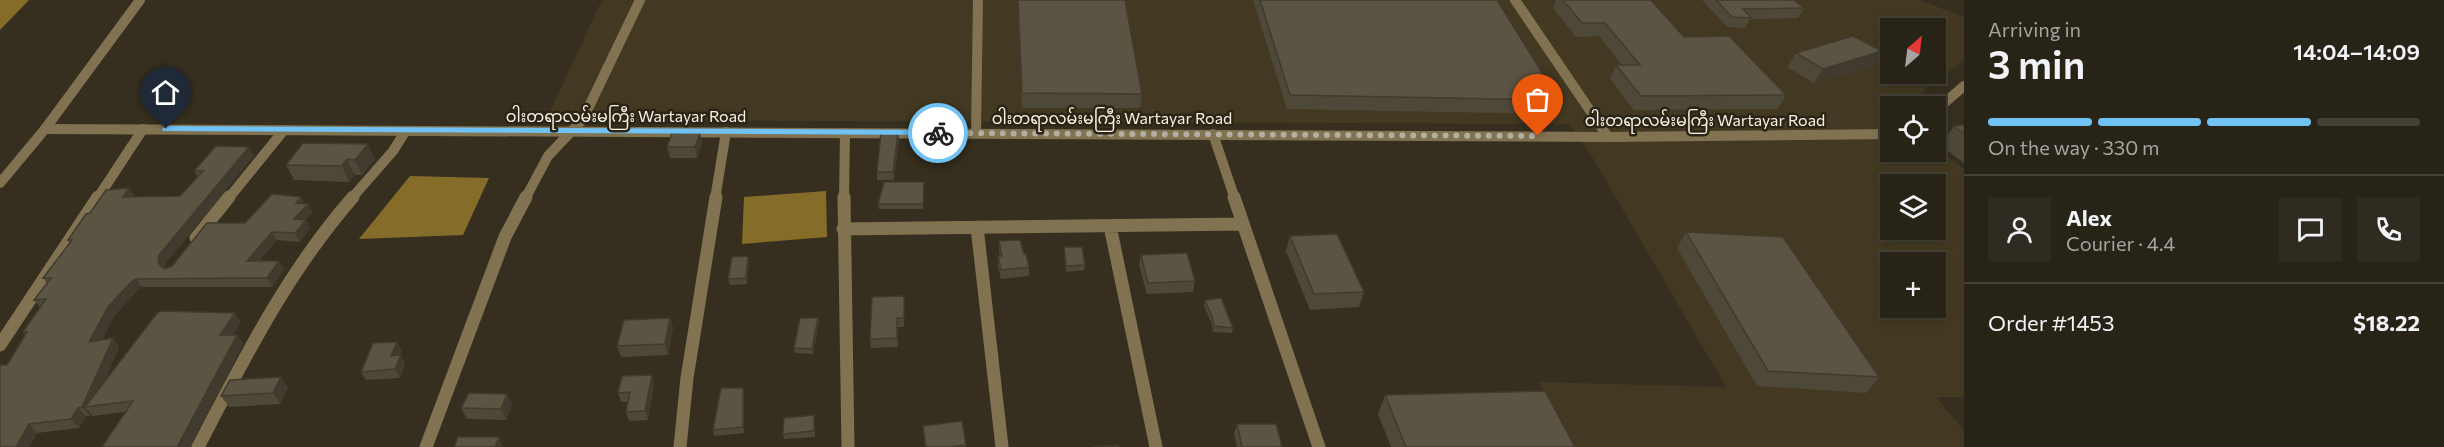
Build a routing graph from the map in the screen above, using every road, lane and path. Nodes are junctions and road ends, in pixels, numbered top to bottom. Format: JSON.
{"nodes":[{"id":1,"x":140,"y":0,"type":"edge"},
{"id":2,"x":640,"y":0,"type":"edge"},
{"id":3,"x":978,"y":0,"type":"edge"},
{"id":4,"x":1515,"y":0,"type":"edge"},
{"id":5,"x":1961,"y":92,"type":"edge"},
{"id":6,"x":1946,"y":103,"type":"edge"},
{"id":7,"x":45,"y":129,"type":"junction"},
{"id":8,"x":143,"y":129,"type":"junction"},
{"id":9,"x":284,"y":130,"type":"junction"},
{"id":10,"x":405,"y":132,"type":"junction"},
{"id":11,"x":569,"y":132,"type":"junction"},
{"id":12,"x":726,"y":132,"type":"junction"},
{"id":13,"x":845,"y":133,"type":"junction"},
{"id":14,"x":976,"y":133,"type":"junction"},
{"id":15,"x":1213,"y":134,"type":"junction"},
{"id":16,"x":1880,"y":134,"type":"edge"},
{"id":17,"x":1608,"y":136,"type":"junction"},
{"id":18,"x":0,"y":183,"type":"edge"},
{"id":19,"x":1243,"y":224,"type":"junction"},
{"id":20,"x":1110,"y":226,"type":"junction"},
{"id":21,"x":976,"y":227,"type":"junction"},
{"id":22,"x":843,"y":229,"type":"junction"},
{"id":23,"x":186,"y":251,"type":"edge"},
{"id":24,"x":0,"y":345,"type":"edge"},
{"id":25,"x":198,"y":447,"type":"edge"},
{"id":26,"x":426,"y":447,"type":"edge"},
{"id":27,"x":680,"y":447,"type":"edge"},
{"id":28,"x":848,"y":447,"type":"edge"},
{"id":29,"x":1002,"y":447,"type":"edge"},
{"id":30,"x":1156,"y":447,"type":"edge"},
{"id":31,"x":1319,"y":447,"type":"edge"}],
"edges":[{"from":1,"to":7,"type":"street"},
{"from":2,"to":11,"type":"street"},
{"from":3,"to":14,"type":"street"},
{"from":4,"to":17,"type":"street"},
{"from":5,"to":6,"type":"street"},
{"from":7,"to":8,"type":"street","name":"ဝါးတရာလမ်းမကြီး Wartayar Road"},
{"from":7,"to":18,"type":"street"},
{"from":8,"to":9,"type":"street","name":"ဝါးတရာလမ်းမကြီး Wartayar Road"},
{"from":8,"to":24,"type":"street"},
{"from":9,"to":10,"type":"street","name":"ဝါးတရာလမ်းမကြီး Wartayar Road"},
{"from":9,"to":23,"type":"street"},
{"from":10,"to":11,"type":"street","name":"ဝါးတရာလမ်းမကြီး Wartayar Road"},
{"from":10,"to":25,"type":"street"},
{"from":11,"to":12,"type":"street","name":"ဝါးတရာလမ်းမကြီး Wartayar Road"},
{"from":11,"to":26,"type":"street"},
{"from":12,"to":13,"type":"street","name":"ဝါးတရာလမ်းမကြီး Wartayar Road"},
{"from":12,"to":27,"type":"street"},
{"from":13,"to":14,"type":"street","name":"ဝါးတရာလမ်းမကြီး Wartayar Road"},
{"from":13,"to":22,"type":"street"},
{"from":14,"to":15,"type":"street","name":"ဝါးတရာလမ်းမကြီး Wartayar Road"},
{"from":15,"to":17,"type":"street","name":"ဝါးတရာလမ်းမကြီး Wartayar Road"},
{"from":15,"to":19,"type":"street"},
{"from":16,"to":17,"type":"street","name":"ဝါးတရာလမ်းမကြီး Wartayar Road"},
{"from":19,"to":20,"type":"street"},
{"from":19,"to":31,"type":"street"},
{"from":20,"to":21,"type":"street"},
{"from":20,"to":30,"type":"street"},
{"from":21,"to":22,"type":"street"},
{"from":21,"to":29,"type":"street"},
{"from":22,"to":28,"type":"street"}]}
